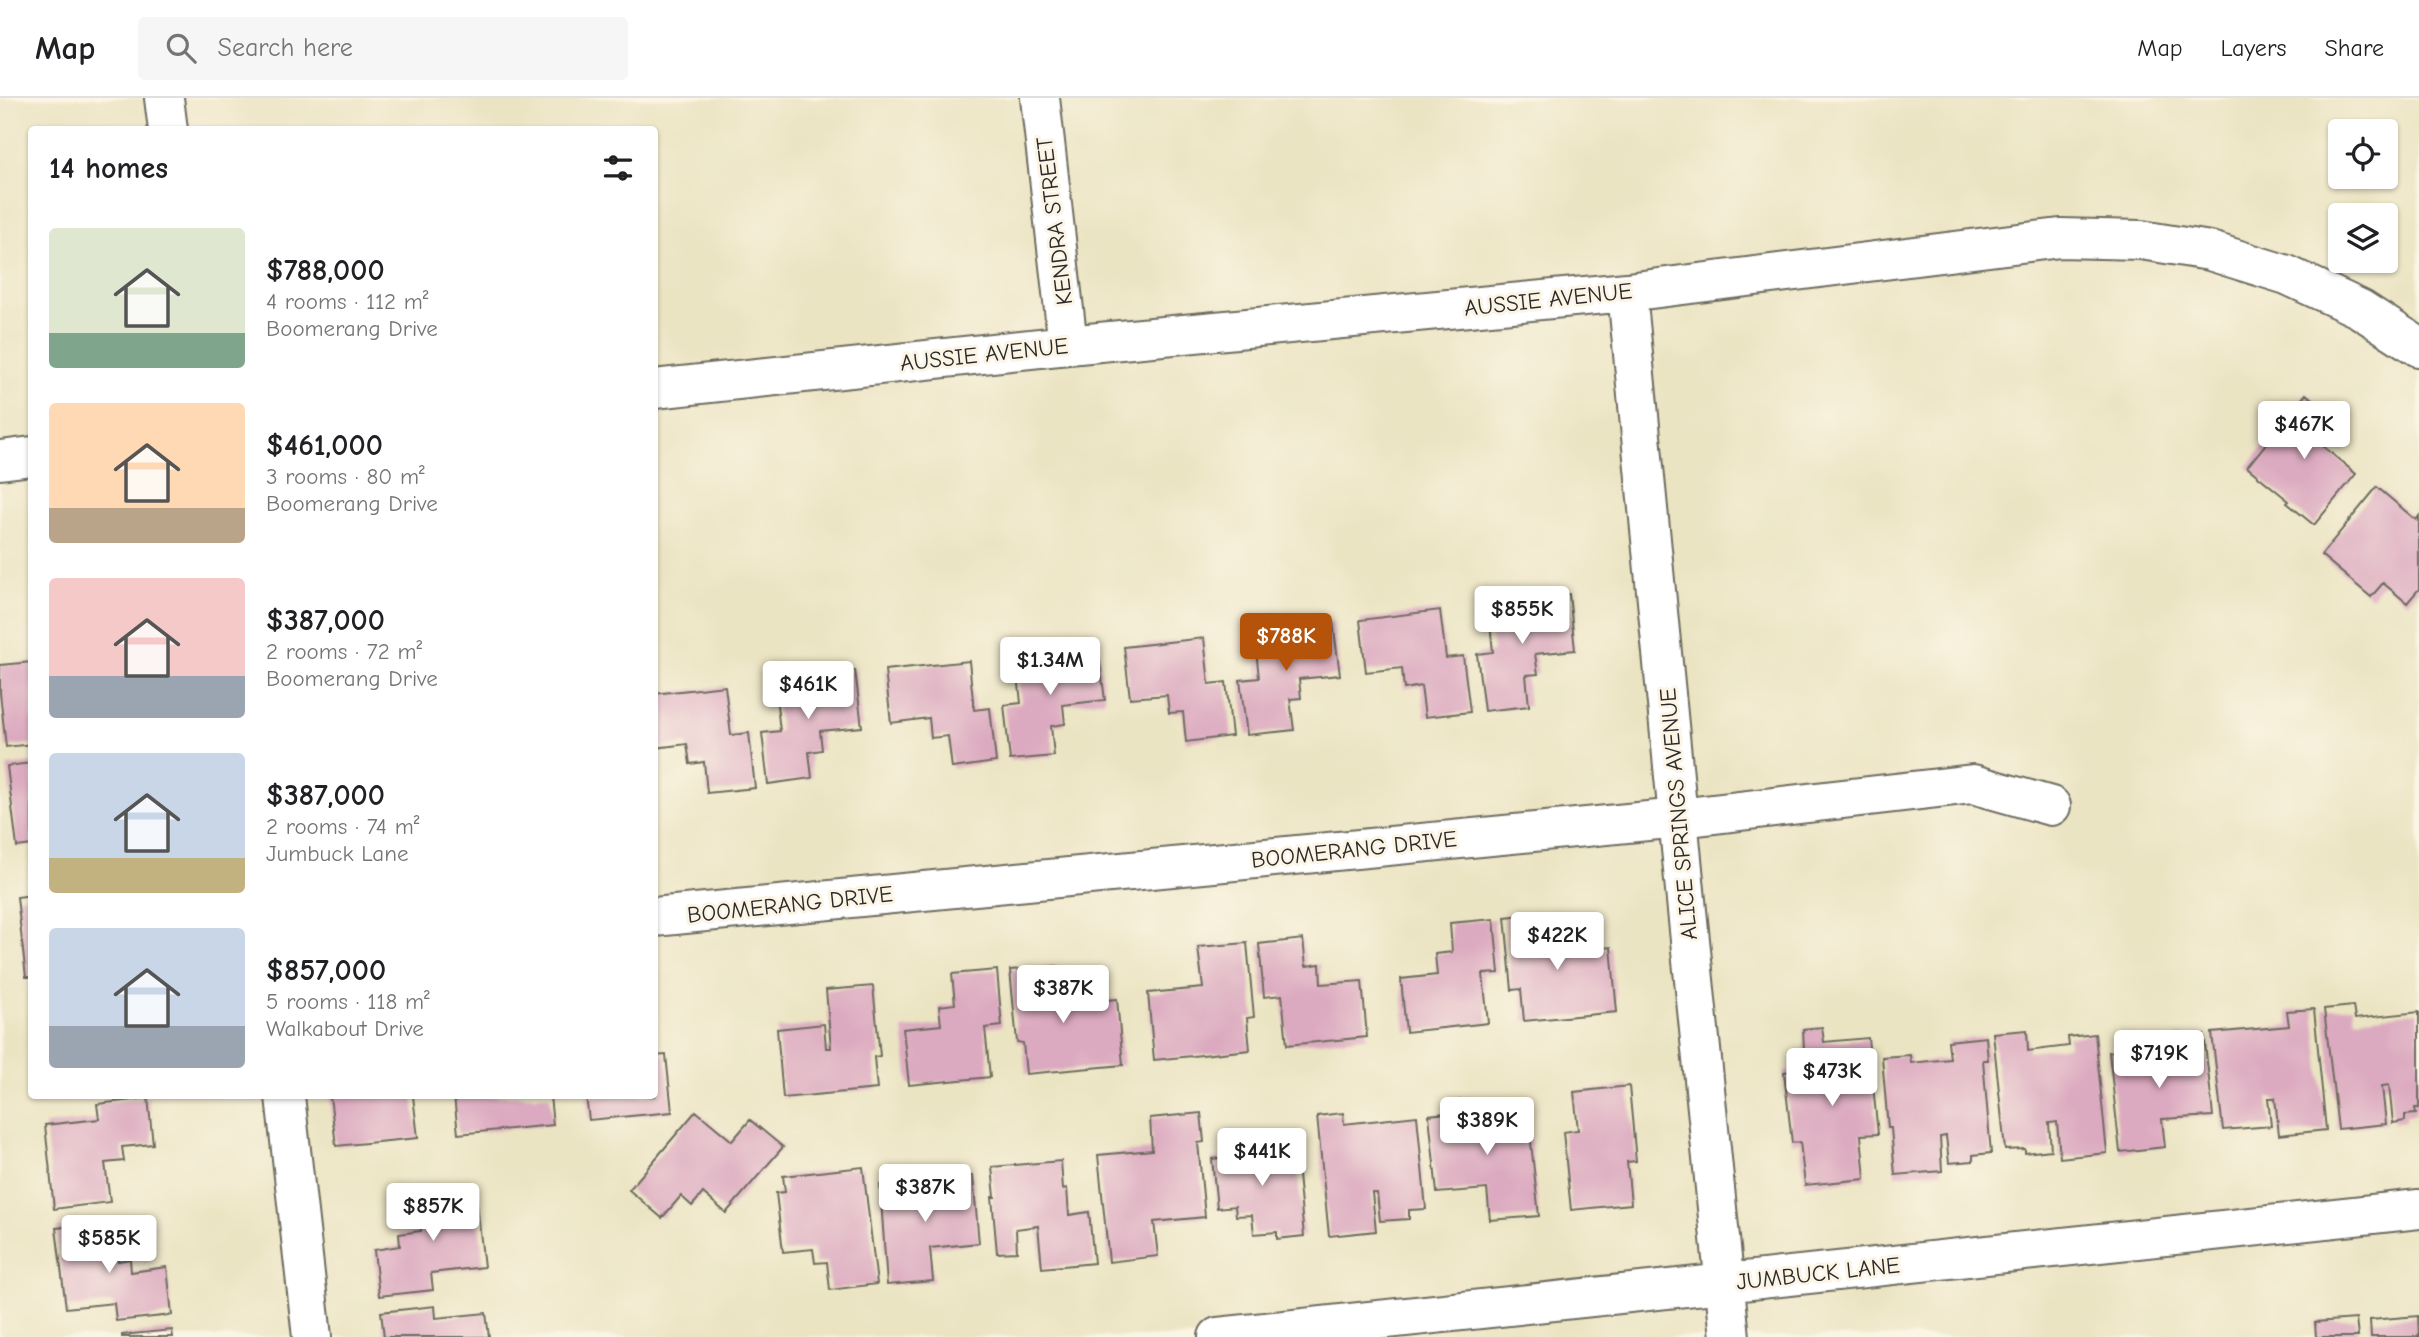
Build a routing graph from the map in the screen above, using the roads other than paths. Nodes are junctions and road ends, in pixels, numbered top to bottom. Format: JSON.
{"nodes":[{"id":1,"x":164,"y":98,"type":"edge"},
{"id":2,"x":1040,"y":98,"type":"edge"},
{"id":3,"x":168,"y":126,"type":"edge"},
{"id":4,"x":1627,"y":292,"type":"junction"},
{"id":5,"x":1068,"y":345,"type":"junction"},
{"id":6,"x":2419,"y":347,"type":"edge"},
{"id":7,"x":658,"y":389,"type":"edge"},
{"id":8,"x":28,"y":456,"type":"edge"},
{"id":9,"x":0,"y":460,"type":"edge"},
{"id":10,"x":2051,"y":806,"type":"dead end"},
{"id":11,"x":1679,"y":818,"type":"junction"},
{"id":12,"x":658,"y":917,"type":"edge"},
{"id":13,"x":285,"y":1099,"type":"edge"},
{"id":14,"x":2419,"y":1209,"type":"edge"},
{"id":15,"x":1724,"y":1283,"type":"junction"},
{"id":16,"x":312,"y":1337,"type":"edge"},
{"id":17,"x":1218,"y":1337,"type":"edge"},
{"id":18,"x":1730,"y":1337,"type":"edge"}],
"edges":[{"from":1,"to":3,"type":"street"},
{"from":2,"to":5,"type":"street","name":"KENDRA STREET"},
{"from":4,"to":5,"type":"street","name":"AUSSIE AVENUE"},
{"from":4,"to":6,"type":"street","name":"AUSSIE AVENUE"},
{"from":4,"to":11,"type":"street","name":"ALICE SPRINGS AVENUE"},
{"from":5,"to":7,"type":"street","name":"AUSSIE AVENUE"},
{"from":8,"to":9,"type":"street"},
{"from":10,"to":11,"type":"street","name":"BOOMERANG DRIVE"},
{"from":11,"to":12,"type":"street","name":"BOOMERANG DRIVE"},
{"from":11,"to":15,"type":"street","name":"ALICE SPRINGS AVENUE"},
{"from":13,"to":16,"type":"street"},
{"from":14,"to":15,"type":"street","name":"JUMBUCK LANE"},
{"from":15,"to":17,"type":"street","name":"JUMBUCK LANE"},
{"from":15,"to":18,"type":"street","name":"ALICE SPRINGS AVENUE"}]}
